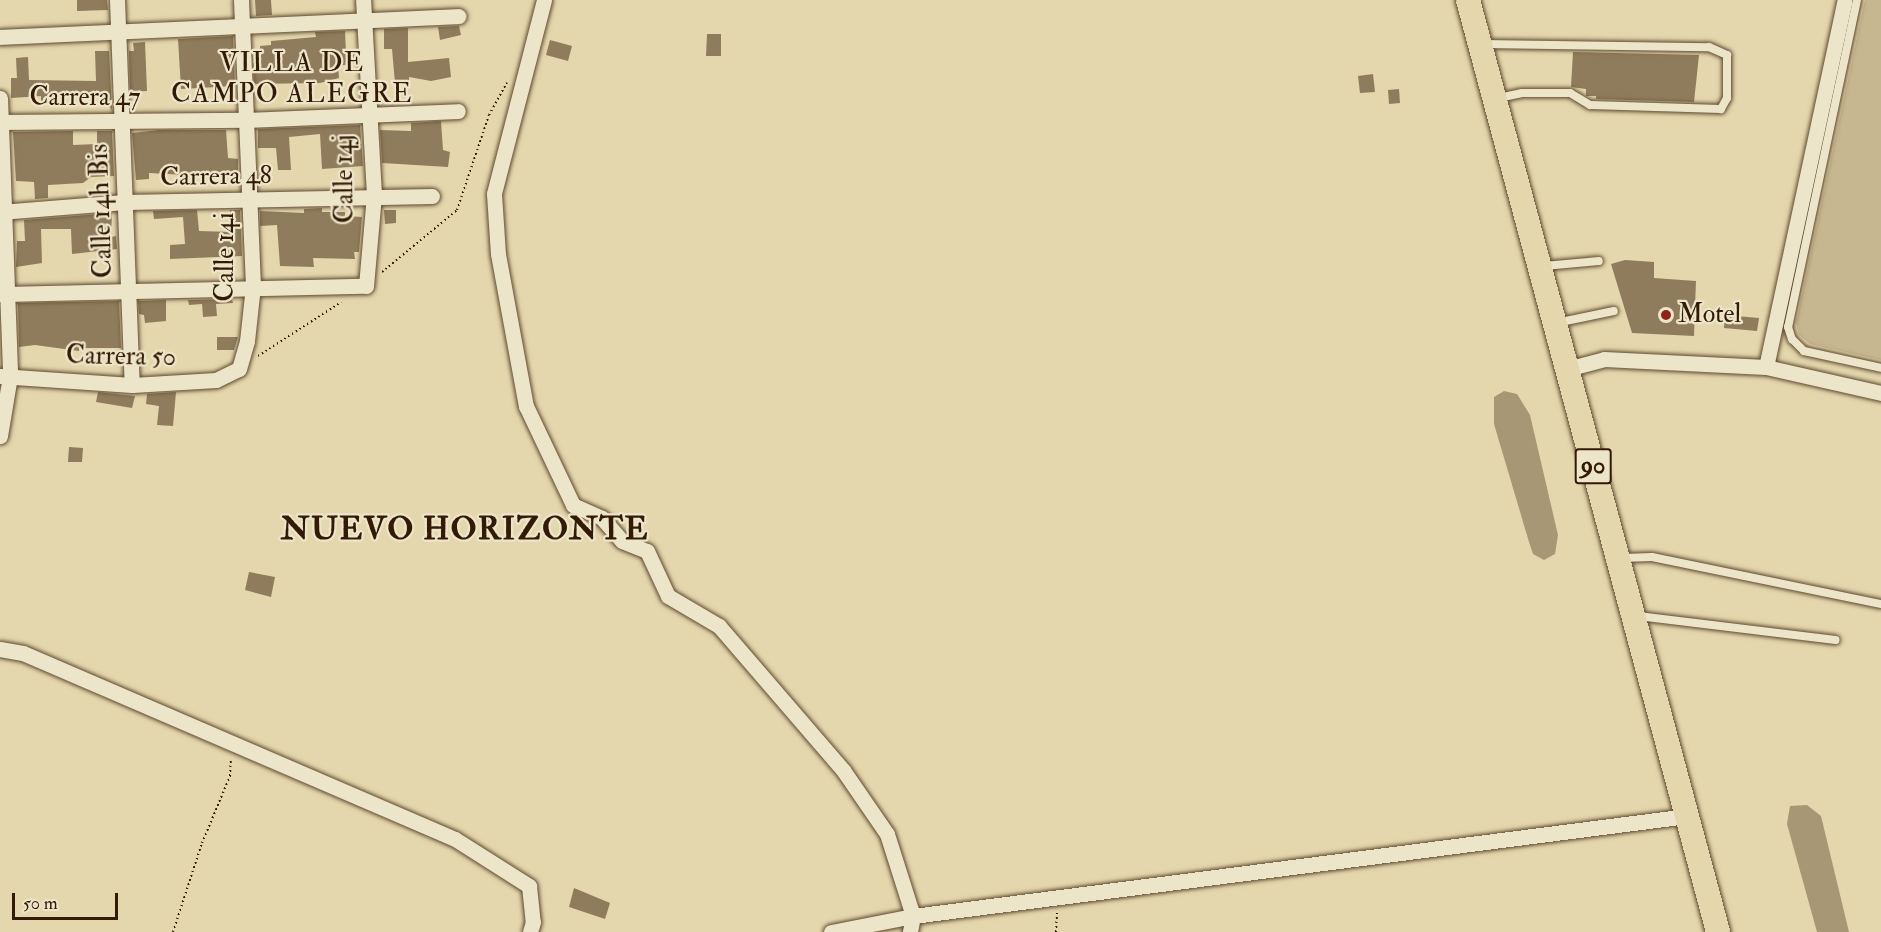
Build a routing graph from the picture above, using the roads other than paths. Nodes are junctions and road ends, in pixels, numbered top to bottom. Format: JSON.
{"nodes":[{"id":1,"x":117,"y":0,"type":"edge"},
{"id":2,"x":241,"y":0,"type":"edge"},
{"id":3,"x":363,"y":0,"type":"edge"},
{"id":4,"x":544,"y":0,"type":"edge"},
{"id":5,"x":1468,"y":0,"type":"edge"},
{"id":6,"x":1845,"y":0,"type":"edge"},
{"id":7,"x":1857,"y":0,"type":"edge"},
{"id":8,"x":459,"y":16,"type":"dead end"},
{"id":9,"x":363,"y":22,"type":"junction"},
{"id":10,"x":242,"y":28,"type":"junction"},
{"id":11,"x":118,"y":33,"type":"junction"},
{"id":12,"x":0,"y":37,"type":"edge"},
{"id":13,"x":1480,"y":44,"type":"junction"},
{"id":14,"x":0,"y":98,"type":"edge"},
{"id":15,"x":1495,"y":99,"type":"junction"},
{"id":16,"x":458,"y":111,"type":"dead end"},
{"id":17,"x":368,"y":116,"type":"junction"},
{"id":18,"x":246,"y":120,"type":"junction"},
{"id":19,"x":1,"y":122,"type":"edge"},
{"id":20,"x":123,"y":122,"type":"junction"},
{"id":21,"x":374,"y":195,"type":"junction"},
{"id":22,"x":432,"y":196,"type":"dead end"},
{"id":23,"x":125,"y":202,"type":"junction"},
{"id":24,"x":250,"y":202,"type":"junction"},
{"id":25,"x":2,"y":212,"type":"edge"},
{"id":26,"x":1599,"y":261,"type":"dead end"},
{"id":27,"x":1540,"y":266,"type":"junction"},
{"id":28,"x":253,"y":286,"type":"junction"},
{"id":29,"x":129,"y":290,"type":"junction"},
{"id":30,"x":4,"y":294,"type":"edge"},
{"id":31,"x":1614,"y":311,"type":"dead end"},
{"id":32,"x":1555,"y":323,"type":"junction"},
{"id":33,"x":1766,"y":367,"type":"junction"},
{"id":34,"x":1881,"y":368,"type":"edge"},
{"id":35,"x":239,"y":369,"type":"joint"},
{"id":36,"x":1567,"y":369,"type":"junction"},
{"id":37,"x":5,"y":376,"type":"edge"},
{"id":38,"x":132,"y":385,"type":"junction"},
{"id":39,"x":1881,"y":393,"type":"edge"},
{"id":40,"x":0,"y":436,"type":"edge"},
{"id":41,"x":1618,"y":558,"type":"junction"},
{"id":42,"x":1881,"y":604,"type":"edge"},
{"id":43,"x":1634,"y":616,"type":"junction"},
{"id":44,"x":1836,"y":640,"type":"dead end"},
{"id":45,"x":0,"y":650,"type":"edge"},
{"id":46,"x":1687,"y":816,"type":"junction"},
{"id":47,"x":913,"y":916,"type":"junction"},
{"id":48,"x":530,"y":932,"type":"edge"},
{"id":49,"x":831,"y":932,"type":"edge"},
{"id":50,"x":910,"y":932,"type":"edge"},
{"id":51,"x":1718,"y":932,"type":"edge"}],
"edges":[{"from":1,"to":11,"type":"street","name":"Calle 14h Bis"},
{"from":2,"to":10,"type":"street","name":"Calle 14i"},
{"from":3,"to":9,"type":"street","name":"Calle 14j"},
{"from":4,"to":47,"type":"street"},
{"from":5,"to":13,"type":"highway","number":"90"},
{"from":6,"to":33,"type":"street"},
{"from":7,"to":34,"type":"lane"},
{"from":8,"to":9,"type":"street"},
{"from":9,"to":10,"type":"street"},
{"from":9,"to":17,"type":"street","name":"Calle 14j"},
{"from":10,"to":11,"type":"street"},
{"from":10,"to":18,"type":"street","name":"Calle 14i"},
{"from":11,"to":12,"type":"street"},
{"from":11,"to":20,"type":"street","name":"Calle 14h Bis"},
{"from":13,"to":15,"type":"highway","number":"90"},
{"from":13,"to":15,"type":"lane"},
{"from":14,"to":19,"type":"street"},
{"from":15,"to":27,"type":"highway","number":"90"},
{"from":16,"to":17,"type":"street","name":"Carrera 47"},
{"from":17,"to":18,"type":"street","name":"Carrera 47"},
{"from":17,"to":21,"type":"street","name":"Calle 14j"},
{"from":18,"to":20,"type":"street","name":"Carrera 47"},
{"from":18,"to":24,"type":"street","name":"Calle 14i"},
{"from":19,"to":20,"type":"street","name":"Carrera 47"},
{"from":19,"to":25,"type":"street"},
{"from":20,"to":23,"type":"street","name":"Calle 14h Bis"},
{"from":21,"to":22,"type":"street","name":"Carrera 48"},
{"from":21,"to":24,"type":"street","name":"Carrera 48"},
{"from":21,"to":28,"type":"street","name":"Calle 14j"},
{"from":23,"to":24,"type":"street","name":"Carrera 48"},
{"from":23,"to":25,"type":"street","name":"Carrera 48"},
{"from":23,"to":29,"type":"street","name":"Calle 14h Bis"},
{"from":24,"to":28,"type":"street","name":"Calle 14i"},
{"from":25,"to":30,"type":"street"},
{"from":26,"to":27,"type":"lane"},
{"from":27,"to":32,"type":"highway","number":"90"},
{"from":28,"to":29,"type":"street"},
{"from":28,"to":35,"type":"street","name":"Calle 14i"},
{"from":29,"to":30,"type":"street"},
{"from":29,"to":38,"type":"street","name":"Calle 14h Bis"},
{"from":30,"to":37,"type":"street"},
{"from":31,"to":32,"type":"lane"},
{"from":32,"to":36,"type":"highway","number":"90"},
{"from":33,"to":36,"type":"street"},
{"from":33,"to":39,"type":"street"},
{"from":35,"to":38,"type":"street","name":"Carrera 50"},
{"from":36,"to":41,"type":"highway","number":"90"},
{"from":37,"to":38,"type":"street","name":"Carrera 50"},
{"from":37,"to":40,"type":"street"},
{"from":41,"to":42,"type":"lane"},
{"from":41,"to":43,"type":"highway","number":"90"},
{"from":43,"to":44,"type":"lane"},
{"from":43,"to":46,"type":"highway","number":"90"},
{"from":45,"to":48,"type":"street"},
{"from":46,"to":47,"type":"street"},
{"from":46,"to":51,"type":"highway","number":"90"},
{"from":47,"to":49,"type":"street"},
{"from":47,"to":50,"type":"street"}]}
